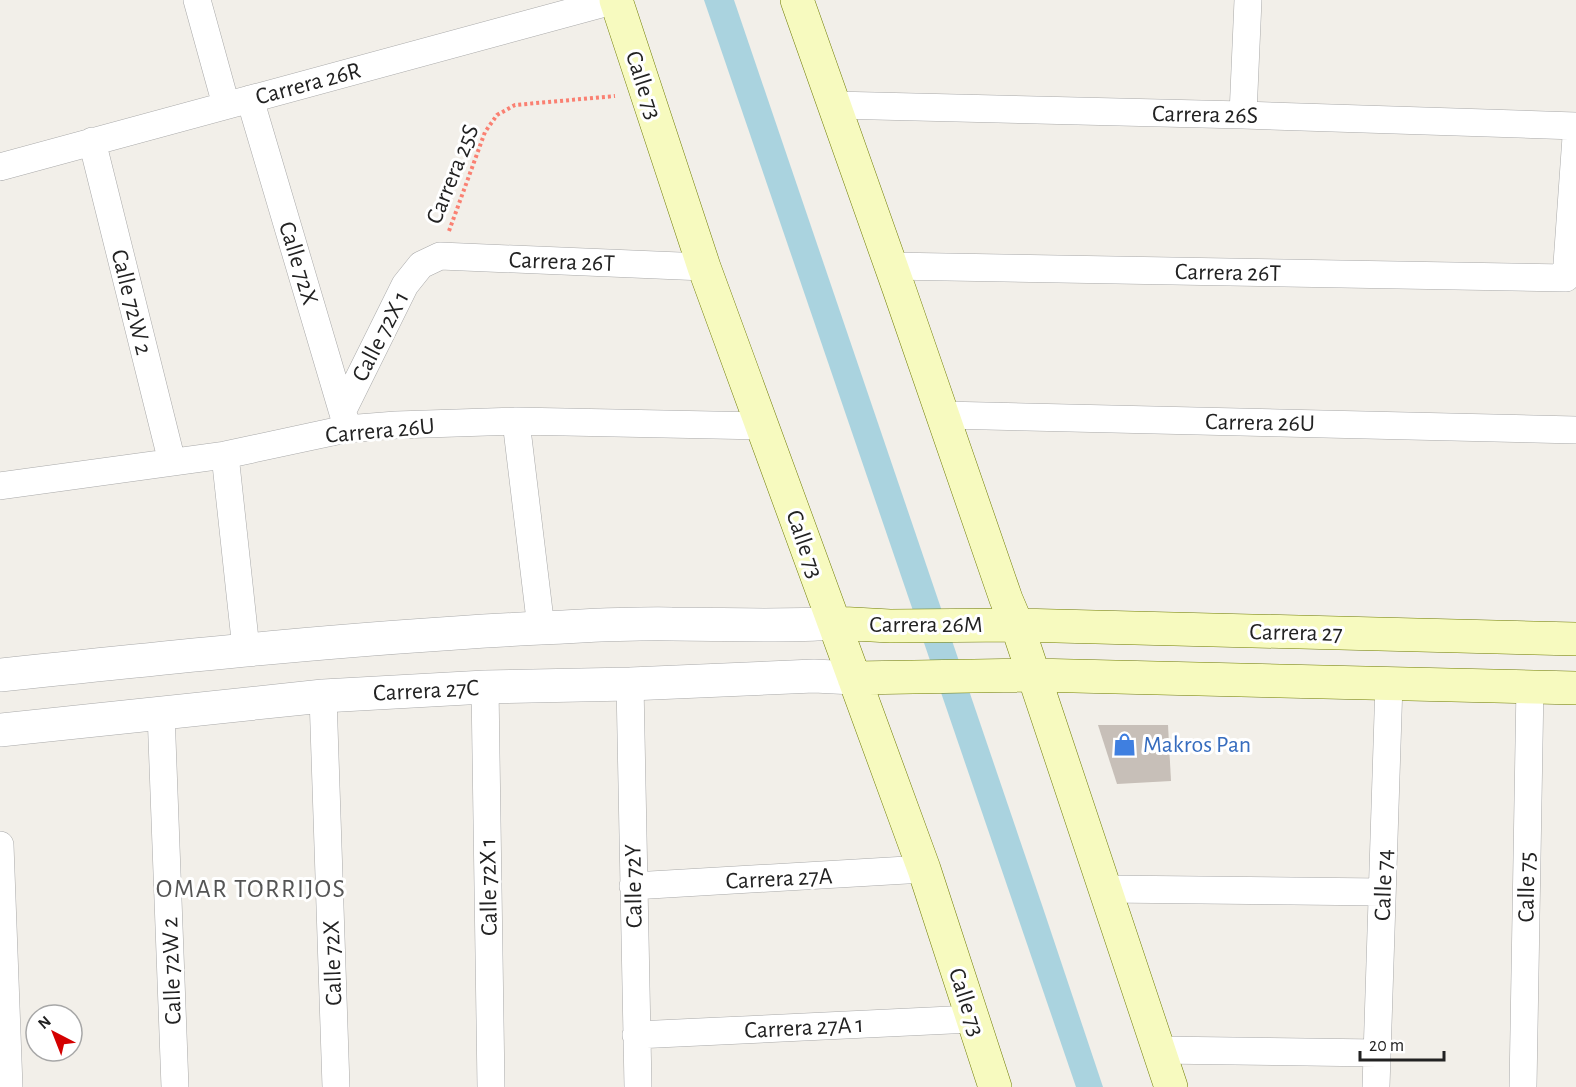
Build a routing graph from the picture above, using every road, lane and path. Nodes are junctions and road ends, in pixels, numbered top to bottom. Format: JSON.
{"nodes":[{"id":1,"x":197,"y":0,"type":"edge"},
{"id":2,"x":616,"y":0,"type":"edge"},
{"id":3,"x":797,"y":0,"type":"edge"},
{"id":4,"x":1248,"y":0,"type":"edge"},
{"id":5,"x":646,"y":92,"type":"junction"},
{"id":6,"x":238,"y":102,"type":"junction"},
{"id":7,"x":834,"y":105,"type":"junction"},
{"id":8,"x":1244,"y":115,"type":"junction"},
{"id":9,"x":1576,"y":126,"type":"edge"},
{"id":10,"x":1576,"y":137,"type":"edge"},
{"id":11,"x":92,"y":141,"type":"junction"},
{"id":12,"x":0,"y":166,"type":"edge"},
{"id":13,"x":430,"y":260,"type":"junction"},
{"id":14,"x":890,"y":266,"type":"junction"},
{"id":15,"x":704,"y":267,"type":"junction"},
{"id":16,"x":943,"y":415,"type":"junction"},
{"id":17,"x":345,"y":419,"type":"junction"},
{"id":18,"x":516,"y":421,"type":"junction"},
{"id":19,"x":763,"y":426,"type":"junction"},
{"id":20,"x":1576,"y":430,"type":"edge"},
{"id":21,"x":225,"y":455,"type":"junction"},
{"id":22,"x":172,"y":462,"type":"junction"},
{"id":23,"x":0,"y":486,"type":"edge"},
{"id":24,"x":835,"y":624,"type":"junction"},
{"id":25,"x":1017,"y":625,"type":"junction"},
{"id":26,"x":541,"y":628,"type":"junction"},
{"id":27,"x":1576,"y":639,"type":"edge"},
{"id":28,"x":246,"y":649,"type":"junction"},
{"id":29,"x":0,"y":675,"type":"edge"},
{"id":30,"x":1032,"y":675,"type":"junction"},
{"id":31,"x":854,"y":678,"type":"junction"},
{"id":32,"x":1389,"y":683,"type":"junction"},
{"id":33,"x":630,"y":684,"type":"junction"},
{"id":34,"x":1530,"y":686,"type":"junction"},
{"id":35,"x":486,"y":687,"type":"junction"},
{"id":36,"x":1576,"y":688,"type":"edge"},
{"id":37,"x":323,"y":696,"type":"junction"},
{"id":38,"x":161,"y":712,"type":"junction"},
{"id":39,"x":0,"y":730,"type":"edge"},
{"id":40,"x":0,"y":845,"type":"edge"},
{"id":41,"x":924,"y":869,"type":"junction"},
{"id":42,"x":633,"y":886,"type":"junction"},
{"id":43,"x":1106,"y":889,"type":"junction"},
{"id":44,"x":1382,"y":892,"type":"junction"},
{"id":45,"x":972,"y":1019,"type":"junction"},
{"id":46,"x":636,"y":1035,"type":"junction"},
{"id":47,"x":1158,"y":1050,"type":"junction"},
{"id":48,"x":1377,"y":1053,"type":"junction"},
{"id":49,"x":9,"y":1087,"type":"edge"},
{"id":50,"x":175,"y":1087,"type":"edge"},
{"id":51,"x":336,"y":1087,"type":"edge"},
{"id":52,"x":491,"y":1087,"type":"edge"},
{"id":53,"x":638,"y":1087,"type":"edge"},
{"id":54,"x":995,"y":1087,"type":"edge"},
{"id":55,"x":1171,"y":1087,"type":"edge"},
{"id":56,"x":1376,"y":1087,"type":"edge"},
{"id":57,"x":1523,"y":1087,"type":"edge"}],
"edges":[{"from":1,"to":6,"type":"street","name":"Calle 72X"},
{"from":2,"to":5,"type":"main road","name":"Calle 73"},
{"from":2,"to":6,"type":"street","name":"Carrera 26R"},
{"from":3,"to":7,"type":"main road"},
{"from":4,"to":8,"type":"street"},
{"from":5,"to":13,"type":"path","name":"Carrera 25S"},
{"from":5,"to":15,"type":"main road","name":"Calle 73"},
{"from":6,"to":11,"type":"street","name":"Carrera 26R"},
{"from":6,"to":17,"type":"street","name":"Calle 72X"},
{"from":7,"to":8,"type":"street","name":"Carrera 26S"},
{"from":7,"to":14,"type":"main road"},
{"from":8,"to":9,"type":"street","name":"Carrera 26S"},
{"from":10,"to":14,"type":"street","name":"Carrera 26T"},
{"from":11,"to":12,"type":"street","name":"Carrera 26R"},
{"from":11,"to":22,"type":"street","name":"Calle 72W 2"},
{"from":13,"to":15,"type":"street","name":"Carrera 26T"},
{"from":13,"to":17,"type":"street","name":"Calle 72X 1"},
{"from":14,"to":16,"type":"main road"},
{"from":15,"to":19,"type":"main road","name":"Calle 73"},
{"from":16,"to":20,"type":"street","name":"Carrera 26U"},
{"from":16,"to":25,"type":"main road"},
{"from":17,"to":18,"type":"street","name":"Carrera 26U"},
{"from":17,"to":21,"type":"street","name":"Carrera 26U"},
{"from":18,"to":19,"type":"street","name":"Carrera 26U"},
{"from":18,"to":26,"type":"street"},
{"from":19,"to":24,"type":"main road","name":"Calle 73"},
{"from":21,"to":22,"type":"street","name":"Carrera 26U"},
{"from":21,"to":28,"type":"street"},
{"from":22,"to":23,"type":"street","name":"Carrera 26U"},
{"from":24,"to":25,"type":"main road","name":"Carrera 26M"},
{"from":24,"to":26,"type":"street"},
{"from":24,"to":31,"type":"main road","name":"Calle 73"},
{"from":25,"to":27,"type":"main road","name":"Carrera 27"},
{"from":25,"to":30,"type":"main road"},
{"from":26,"to":28,"type":"street"},
{"from":28,"to":29,"type":"street"},
{"from":30,"to":31,"type":"main road"},
{"from":30,"to":32,"type":"main road","name":"Carrera 27"},
{"from":30,"to":43,"type":"main road"},
{"from":31,"to":33,"type":"street","name":"Carrera 27C"},
{"from":31,"to":41,"type":"main road","name":"Calle 73"},
{"from":32,"to":34,"type":"main road","name":"Carrera 27"},
{"from":32,"to":44,"type":"street","name":"Calle 74"},
{"from":33,"to":35,"type":"street","name":"Carrera 27C"},
{"from":33,"to":42,"type":"street","name":"Calle 72Y"},
{"from":34,"to":36,"type":"main road","name":"Carrera 27"},
{"from":34,"to":57,"type":"street","name":"Calle 75"},
{"from":35,"to":37,"type":"street","name":"Carrera 27C"},
{"from":35,"to":52,"type":"street","name":"Calle 72X 1"},
{"from":37,"to":38,"type":"street","name":"Carrera 27C"},
{"from":37,"to":51,"type":"street","name":"Calle 72X"},
{"from":38,"to":39,"type":"street","name":"Carrera 27C"},
{"from":38,"to":50,"type":"street","name":"Calle 72W 2"},
{"from":40,"to":49,"type":"street"},
{"from":41,"to":42,"type":"street","name":"Carrera 27A"},
{"from":41,"to":45,"type":"main road","name":"Calle 73"},
{"from":42,"to":46,"type":"street","name":"Calle 72Y"},
{"from":43,"to":44,"type":"street"},
{"from":43,"to":47,"type":"main road"},
{"from":44,"to":48,"type":"street","name":"Calle 74"},
{"from":45,"to":46,"type":"street","name":"Carrera 27A 1"},
{"from":45,"to":54,"type":"main road","name":"Calle 73"},
{"from":46,"to":53,"type":"street","name":"Calle 72Y"},
{"from":47,"to":48,"type":"street"},
{"from":47,"to":55,"type":"main road"},
{"from":48,"to":56,"type":"street","name":"Calle 74"}]}
